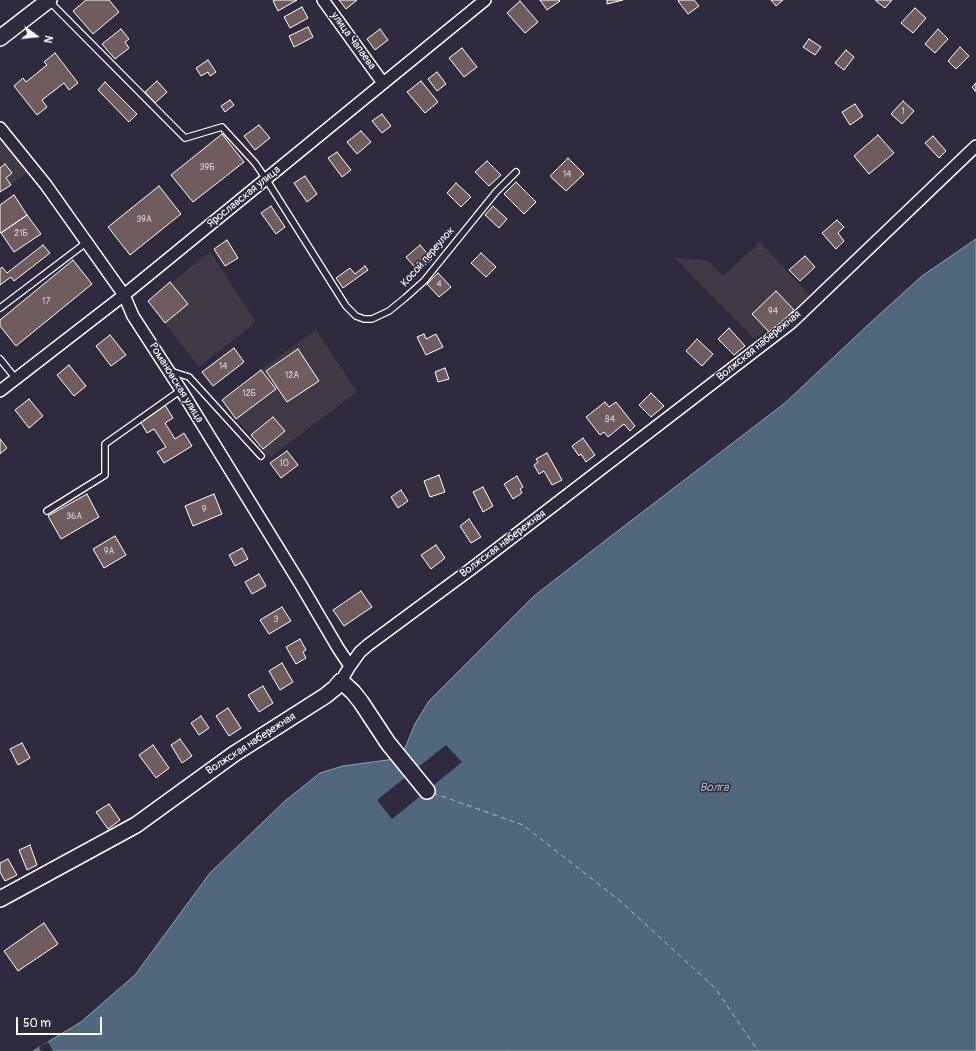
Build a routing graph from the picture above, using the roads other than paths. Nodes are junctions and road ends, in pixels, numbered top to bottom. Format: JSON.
{"nodes":[{"id":1,"x":49,"y":0,"type":"edge"},
{"id":2,"x":323,"y":0,"type":"edge"},
{"id":3,"x":485,"y":0,"type":"edge"},
{"id":4,"x":0,"y":38,"type":"edge"},
{"id":5,"x":383,"y":83,"type":"junction"},
{"id":6,"x":0,"y":128,"type":"edge"},
{"id":7,"x":976,"y":146,"type":"edge"},
{"id":8,"x":516,"y":172,"type":"dead end"},
{"id":9,"x":266,"y":179,"type":"junction"},
{"id":10,"x":87,"y":242,"type":"junction"},
{"id":11,"x":124,"y":295,"type":"junction"},
{"id":12,"x":0,"y":308,"type":"edge"},
{"id":13,"x":0,"y":359,"type":"edge"},
{"id":14,"x":170,"y":371,"type":"junction"},
{"id":15,"x":16,"y":379,"type":"junction"},
{"id":16,"x":0,"y":391,"type":"edge"},
{"id":17,"x":183,"y":393,"type":"junction"},
{"id":18,"x":261,"y":456,"type":"dead end"},
{"id":19,"x":46,"y":511,"type":"dead end"},
{"id":20,"x":350,"y":666,"type":"junction"},
{"id":21,"x":341,"y":681,"type":"junction"},
{"id":22,"x":427,"y":791,"type":"dead end"},
{"id":23,"x":0,"y":899,"type":"edge"}],
"edges":[{"from":1,"to":4,"type":"street"},
{"from":1,"to":9,"type":"lane","name":"Косой переулок"},
{"from":2,"to":5,"type":"street","name":"улица Чапаева"},
{"from":3,"to":5,"type":"street","name":"Ярославская улица"},
{"from":5,"to":9,"type":"street","name":"Ярославская улица"},
{"from":6,"to":10,"type":"street","name":"Романовская улица"},
{"from":7,"to":20,"type":"street","name":"Волжская набережная"},
{"from":8,"to":9,"type":"lane","name":"Косой переулок"},
{"from":9,"to":11,"type":"street","name":"Ярославская улица"},
{"from":10,"to":11,"type":"street","name":"Романовская улица"},
{"from":10,"to":12,"type":"lane"},
{"from":11,"to":14,"type":"street","name":"Романовская улица"},
{"from":11,"to":15,"type":"street","name":"Ярославская улица"},
{"from":13,"to":15,"type":"lane"},
{"from":14,"to":17,"type":"street","name":"Романовская улица"},
{"from":14,"to":18,"type":"lane"},
{"from":15,"to":16,"type":"street","name":"Ярославская улица"},
{"from":17,"to":19,"type":"lane"},
{"from":17,"to":20,"type":"street","name":"Романовская улица"},
{"from":20,"to":21,"type":"street","name":"Волжская набережная"},
{"from":21,"to":22,"type":"street"},
{"from":21,"to":23,"type":"street","name":"Волжская набережная"}]}
